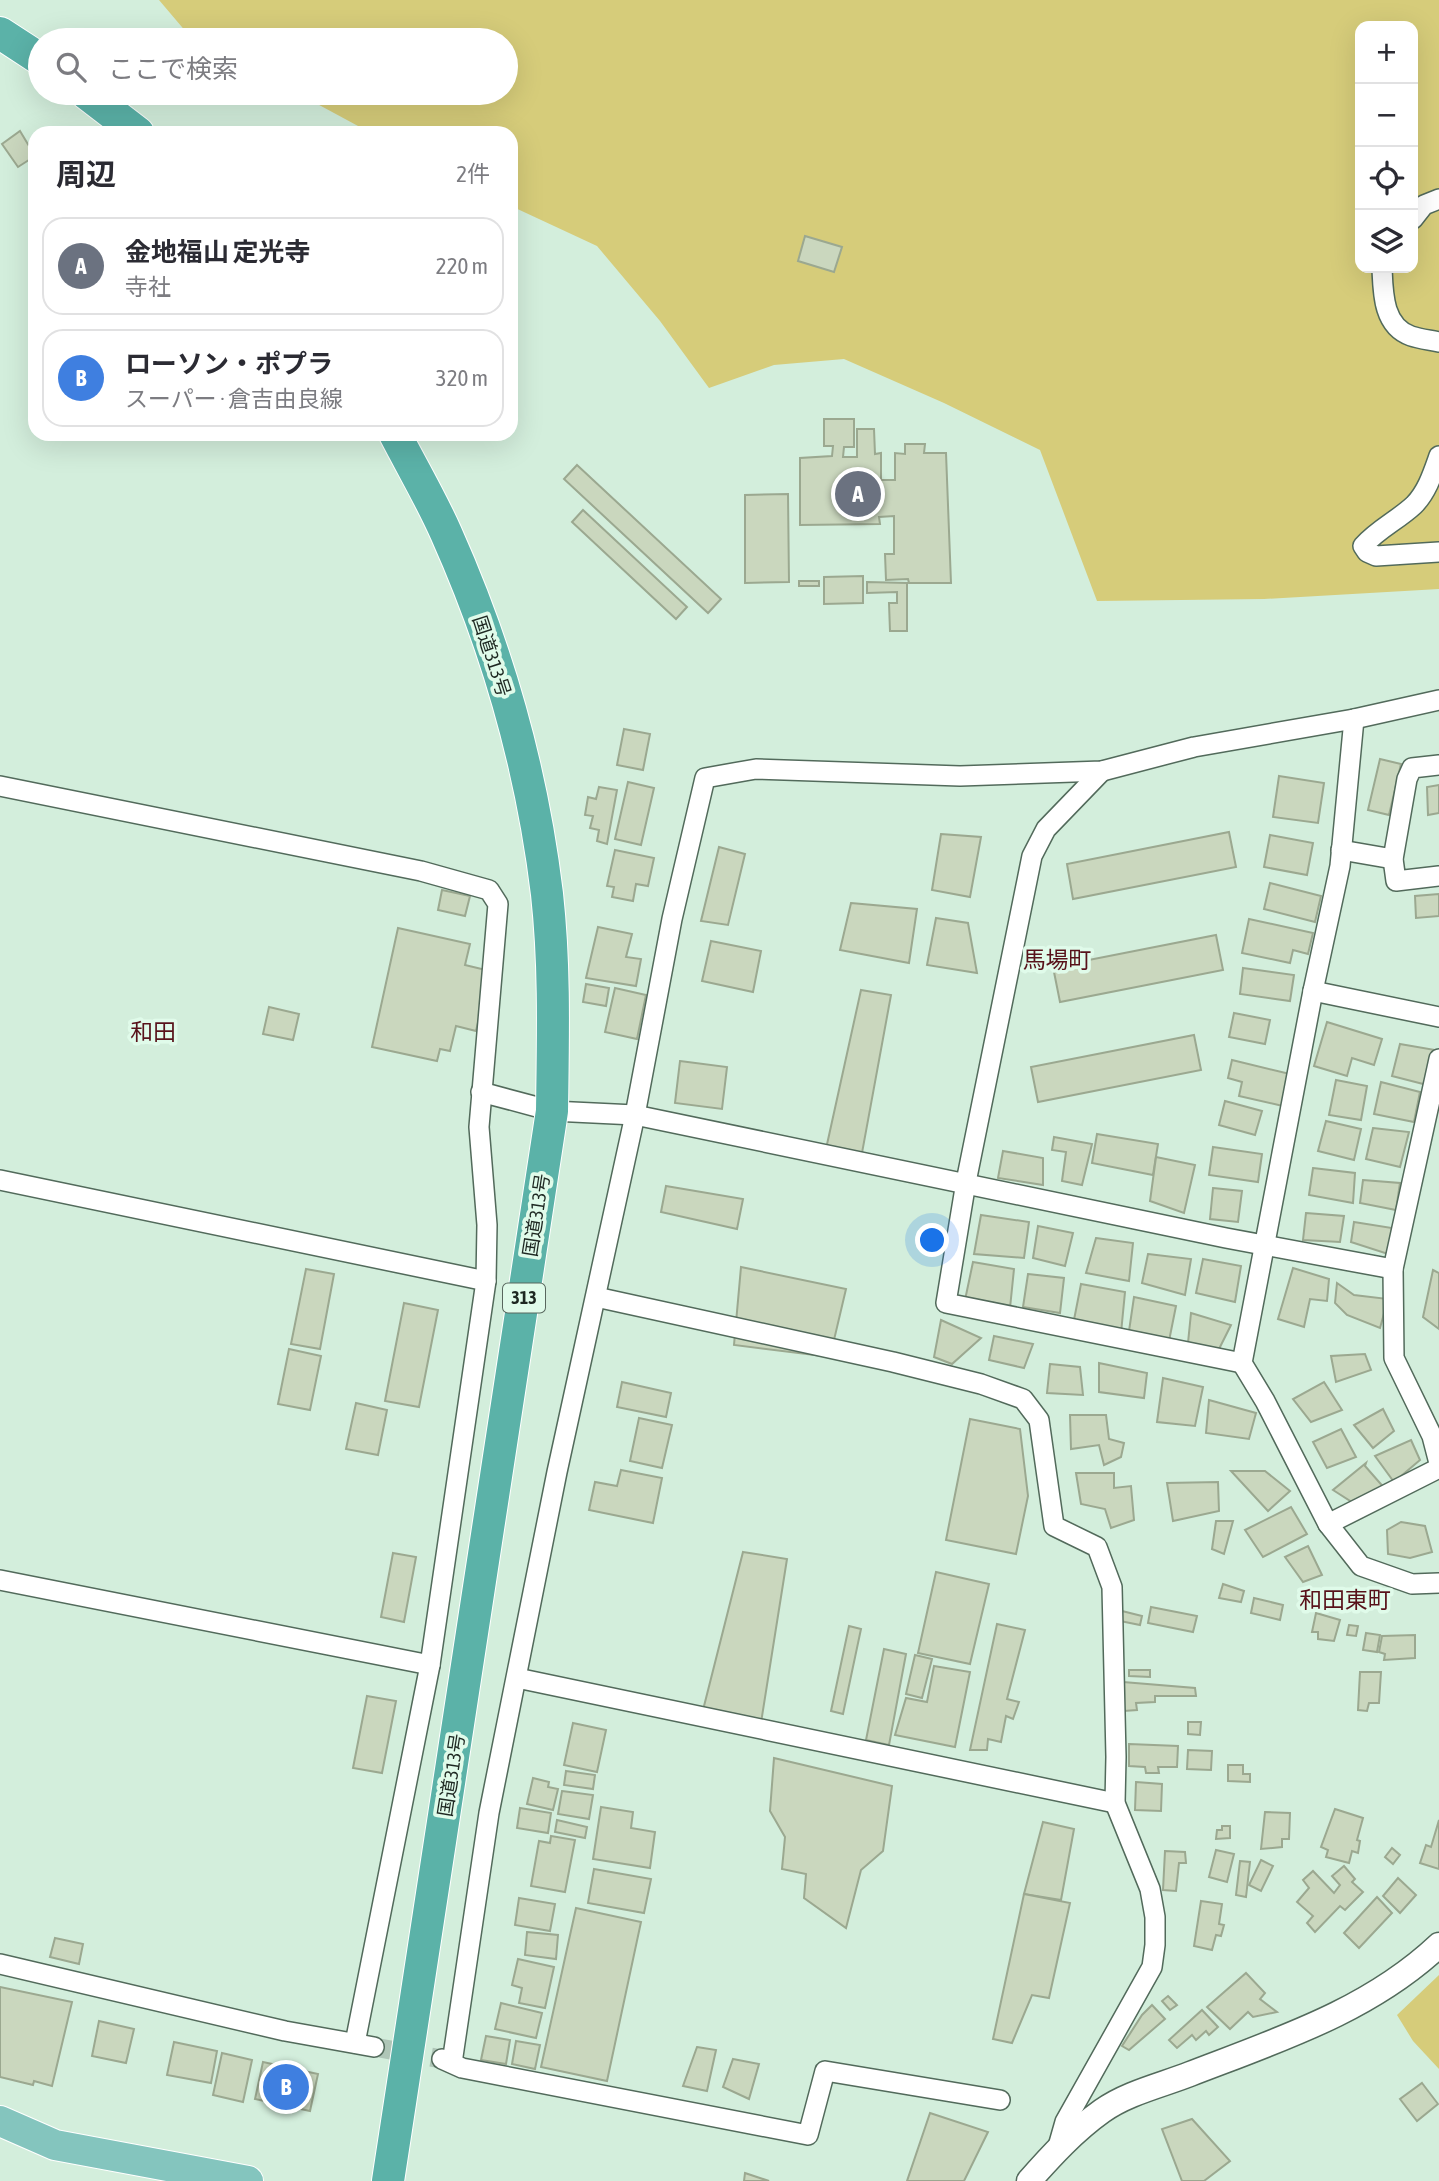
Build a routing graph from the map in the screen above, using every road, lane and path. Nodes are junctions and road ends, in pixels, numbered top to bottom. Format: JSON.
{"nodes":[{"id":1,"x":0,"y":33,"type":"edge"},
{"id":2,"x":28,"y":51,"type":"edge"},
{"id":3,"x":102,"y":105,"type":"edge"},
{"id":4,"x":129,"y":126,"type":"edge"},
{"id":5,"x":1439,"y":199,"type":"edge"},
{"id":6,"x":1418,"y":213,"type":"edge"},
{"id":7,"x":1382,"y":273,"type":"edge"},
{"id":8,"x":1439,"y":342,"type":"edge"},
{"id":9,"x":399,"y":441,"type":"edge"},
{"id":10,"x":1439,"y":456,"type":"edge"},
{"id":11,"x":1439,"y":552,"type":"edge"},
{"id":12,"x":1439,"y":699,"type":"edge"},
{"id":13,"x":1354,"y":719,"type":"junction"},
{"id":14,"x":1439,"y":765,"type":"edge"},
{"id":15,"x":1102,"y":771,"type":"junction"},
{"id":16,"x":0,"y":786,"type":"edge"},
{"id":17,"x":1341,"y":850,"type":"junction"},
{"id":18,"x":1393,"y":859,"type":"junction"},
{"id":19,"x":1439,"y":876,"type":"edge"},
{"id":20,"x":1313,"y":991,"type":"junction"},
{"id":21,"x":1439,"y":1017,"type":"edge"},
{"id":22,"x":1439,"y":1059,"type":"edge"},
{"id":23,"x":481,"y":1092,"type":"junction"},
{"id":24,"x":552,"y":1111,"type":"junction"},
{"id":25,"x":635,"y":1115,"type":"junction"},
{"id":26,"x":0,"y":1180,"type":"edge"},
{"id":27,"x":966,"y":1182,"type":"junction"},
{"id":28,"x":1265,"y":1246,"type":"junction"},
{"id":29,"x":1393,"y":1269,"type":"junction"},
{"id":30,"x":486,"y":1280,"type":"junction"},
{"id":31,"x":596,"y":1297,"type":"junction"},
{"id":32,"x":1242,"y":1363,"type":"junction"},
{"id":33,"x":1439,"y":1465,"type":"edge"},
{"id":34,"x":1328,"y":1524,"type":"junction"},
{"id":35,"x":0,"y":1580,"type":"edge"},
{"id":36,"x":1439,"y":1583,"type":"edge"},
{"id":37,"x":430,"y":1665,"type":"junction"},
{"id":38,"x":517,"y":1678,"type":"junction"},
{"id":39,"x":1115,"y":1803,"type":"junction"},
{"id":40,"x":1439,"y":1945,"type":"edge"},
{"id":41,"x":0,"y":1964,"type":"edge"},
{"id":42,"x":1000,"y":2100,"type":"dead end"},
{"id":43,"x":0,"y":2121,"type":"edge"},
{"id":44,"x":1056,"y":2150,"type":"junction"},
{"id":45,"x":248,"y":2181,"type":"edge"},
{"id":46,"x":388,"y":2181,"type":"edge"},
{"id":47,"x":1028,"y":2181,"type":"edge"}],
"edges":[{"from":1,"to":2,"type":"highway"},
{"from":3,"to":4,"type":"highway"},
{"from":5,"to":6,"type":"street"},
{"from":7,"to":8,"type":"street"},
{"from":9,"to":24,"type":"highway","name":"国道313号","number":"313"},
{"from":10,"to":11,"type":"street"},
{"from":12,"to":13,"type":"street"},
{"from":13,"to":15,"type":"street"},
{"from":13,"to":17,"type":"street"},
{"from":14,"to":18,"type":"street"},
{"from":15,"to":25,"type":"street"},
{"from":15,"to":27,"type":"street"},
{"from":16,"to":23,"type":"street"},
{"from":17,"to":18,"type":"street"},
{"from":17,"to":20,"type":"street"},
{"from":18,"to":19,"type":"street"},
{"from":20,"to":21,"type":"street"},
{"from":20,"to":28,"type":"street"},
{"from":22,"to":29,"type":"street"},
{"from":23,"to":24,"type":"street"},
{"from":23,"to":30,"type":"street"},
{"from":24,"to":25,"type":"street"},
{"from":24,"to":46,"type":"highway","name":"国道313号","number":"313"},
{"from":25,"to":27,"type":"street"},
{"from":25,"to":31,"type":"street"},
{"from":26,"to":30,"type":"street"},
{"from":27,"to":28,"type":"street"},
{"from":27,"to":32,"type":"street"},
{"from":28,"to":29,"type":"street"},
{"from":28,"to":32,"type":"street"},
{"from":29,"to":33,"type":"street"},
{"from":30,"to":37,"type":"street"},
{"from":31,"to":38,"type":"street"},
{"from":31,"to":39,"type":"street"},
{"from":32,"to":34,"type":"street"},
{"from":33,"to":34,"type":"street"},
{"from":34,"to":36,"type":"street"},
{"from":35,"to":37,"type":"street"},
{"from":37,"to":41,"type":"street"},
{"from":38,"to":39,"type":"street"},
{"from":38,"to":42,"type":"street"},
{"from":39,"to":44,"type":"street"},
{"from":40,"to":44,"type":"street"},
{"from":43,"to":45,"type":"main road"},
{"from":44,"to":47,"type":"street"}]}
